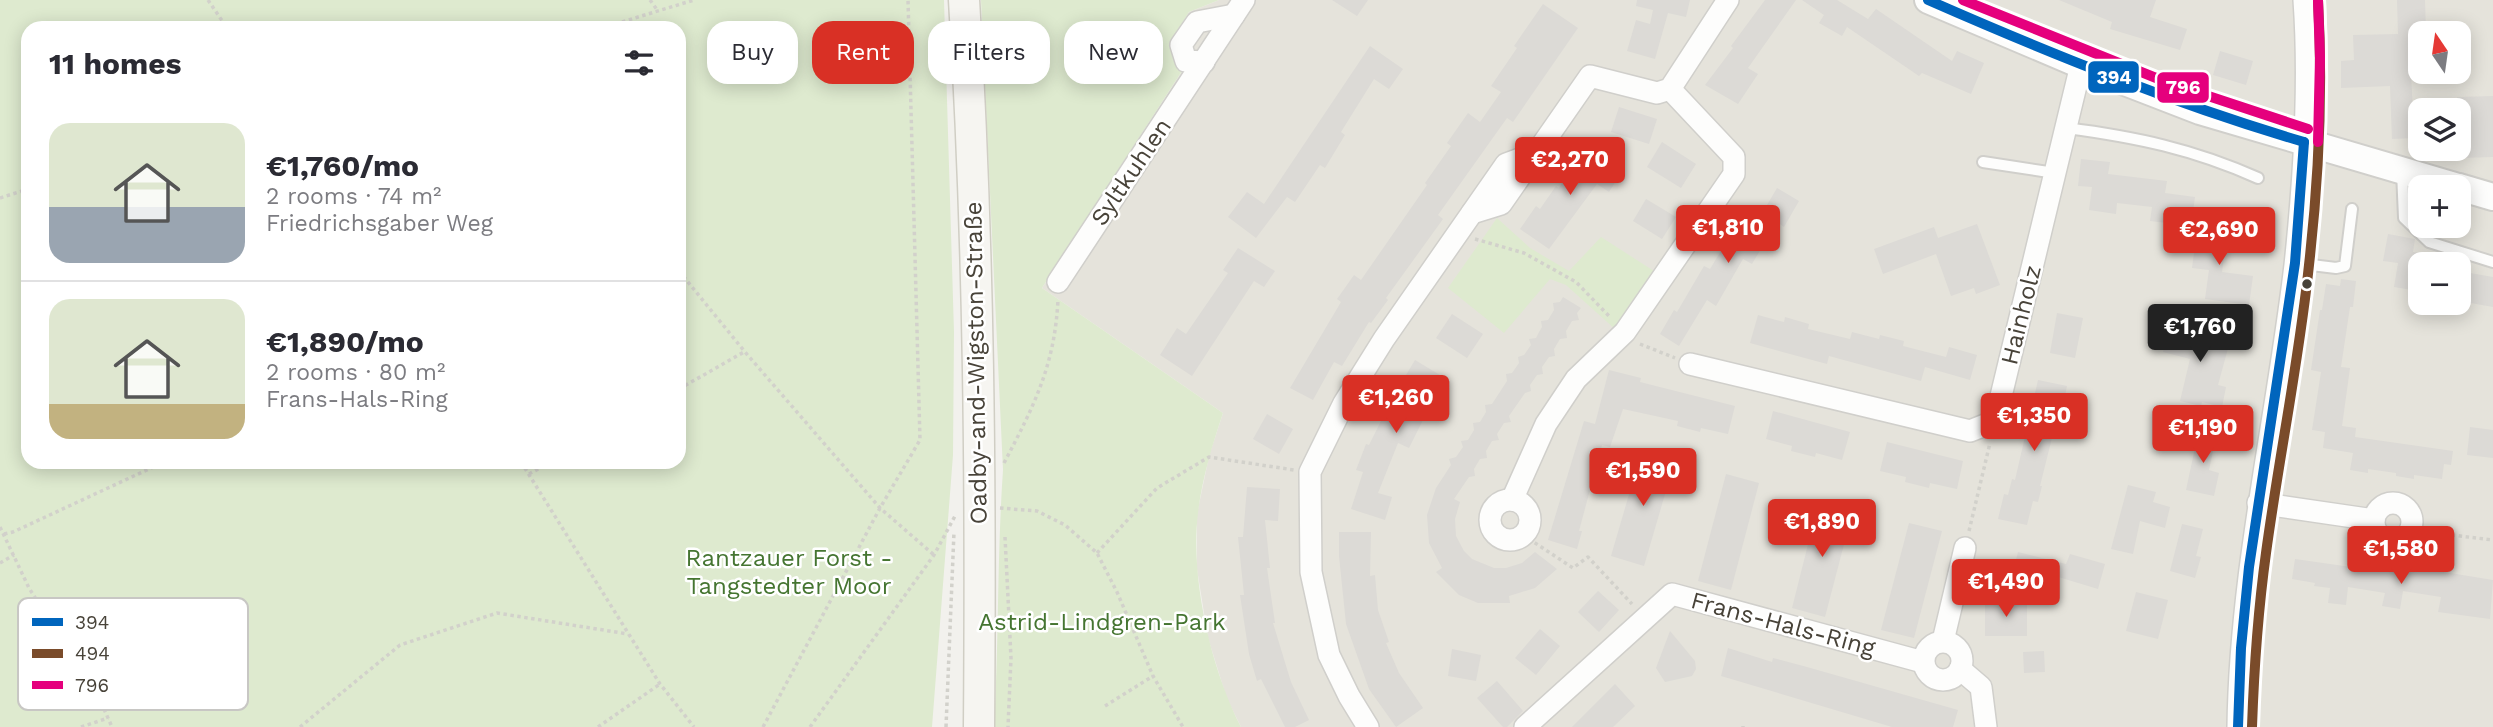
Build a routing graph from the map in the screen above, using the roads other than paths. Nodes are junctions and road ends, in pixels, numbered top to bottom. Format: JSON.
{"nodes":[{"id":1,"x":964,"y":0,"type":"edge"},
{"id":2,"x":1728,"y":0,"type":"edge"},
{"id":3,"x":1928,"y":0,"type":"edge"},
{"id":4,"x":2304,"y":0,"type":"edge"},
{"id":5,"x":1239,"y":7,"type":"edge"},
{"id":6,"x":1204,"y":62,"type":"junction"},
{"id":7,"x":2081,"y":65,"type":"junction"},
{"id":8,"x":1670,"y":89,"type":"junction"},
{"id":9,"x":2066,"y":128,"type":"junction"},
{"id":10,"x":2304,"y":142,"type":"junction"},
{"id":11,"x":1983,"y":162,"type":"dead end"},
{"id":12,"x":2402,"y":171,"type":"junction"},
{"id":13,"x":2056,"y":173,"type":"junction"},
{"id":14,"x":2416,"y":175,"type":"edge"},
{"id":15,"x":2258,"y":178,"type":"dead end"},
{"id":16,"x":2471,"y":191,"type":"edge"},
{"id":17,"x":2493,"y":197,"type":"edge"},
{"id":18,"x":2352,"y":209,"type":"dead end"},
{"id":19,"x":2493,"y":261,"type":"edge"},
{"id":20,"x":2295,"y":263,"type":"junction"},
{"id":21,"x":1058,"y":282,"type":"road end"},
{"id":22,"x":1690,"y":364,"type":"road end"},
{"id":23,"x":1512,"y":499,"type":"junction"},
{"id":24,"x":2258,"y":502,"type":"junction"},
{"id":25,"x":2410,"y":530,"type":"road end"},
{"id":26,"x":1965,"y":548,"type":"road end"},
{"id":27,"x":1943,"y":641,"type":"junction"},
{"id":28,"x":1923,"y":662,"type":"junction"},
{"id":29,"x":1960,"y":669,"type":"junction"},
{"id":30,"x":979,"y":727,"type":"edge"},
{"id":31,"x":1368,"y":727,"type":"edge"},
{"id":32,"x":1525,"y":727,"type":"edge"},
{"id":33,"x":1986,"y":727,"type":"edge"},
{"id":34,"x":2238,"y":727,"type":"edge"}],
"edges":[{"from":1,"to":30,"type":"main road","name":"Oadby-and-Wigston-Straße"},
{"from":2,"to":8,"type":"street"},
{"from":3,"to":7,"type":"street"},
{"from":4,"to":10,"type":"street"},
{"from":5,"to":6,"type":"street","name":"Syltkuhlen"},
{"from":5,"to":6,"type":"street","name":"Syltkuhlen"},
{"from":6,"to":21,"type":"street","name":"Syltkuhlen"},
{"from":7,"to":9,"type":"street","name":"Hainholz"},
{"from":7,"to":10,"type":"street"},
{"from":8,"to":23,"type":"street"},
{"from":8,"to":31,"type":"street"},
{"from":9,"to":13,"type":"street","name":"Hainholz"},
{"from":9,"to":15,"type":"lane"},
{"from":10,"to":12,"type":"street"},
{"from":10,"to":20,"type":"street"},
{"from":11,"to":13,"type":"lane"},
{"from":12,"to":14,"type":"street"},
{"from":12,"to":19,"type":"lane"},
{"from":13,"to":22,"type":"street","name":"Hainholz"},
{"from":16,"to":17,"type":"street"},
{"from":18,"to":20,"type":"lane"},
{"from":20,"to":24,"type":"street"},
{"from":23,"to":23,"type":"street"},
{"from":24,"to":25,"type":"street"},
{"from":24,"to":34,"type":"street"},
{"from":26,"to":27,"type":"street"},
{"from":27,"to":28,"type":"street"},
{"from":27,"to":29,"type":"street"},
{"from":28,"to":29,"type":"street","name":"Frans-Hals-Ring"},
{"from":28,"to":32,"type":"street","name":"Frans-Hals-Ring"},
{"from":29,"to":33,"type":"street"}]}
